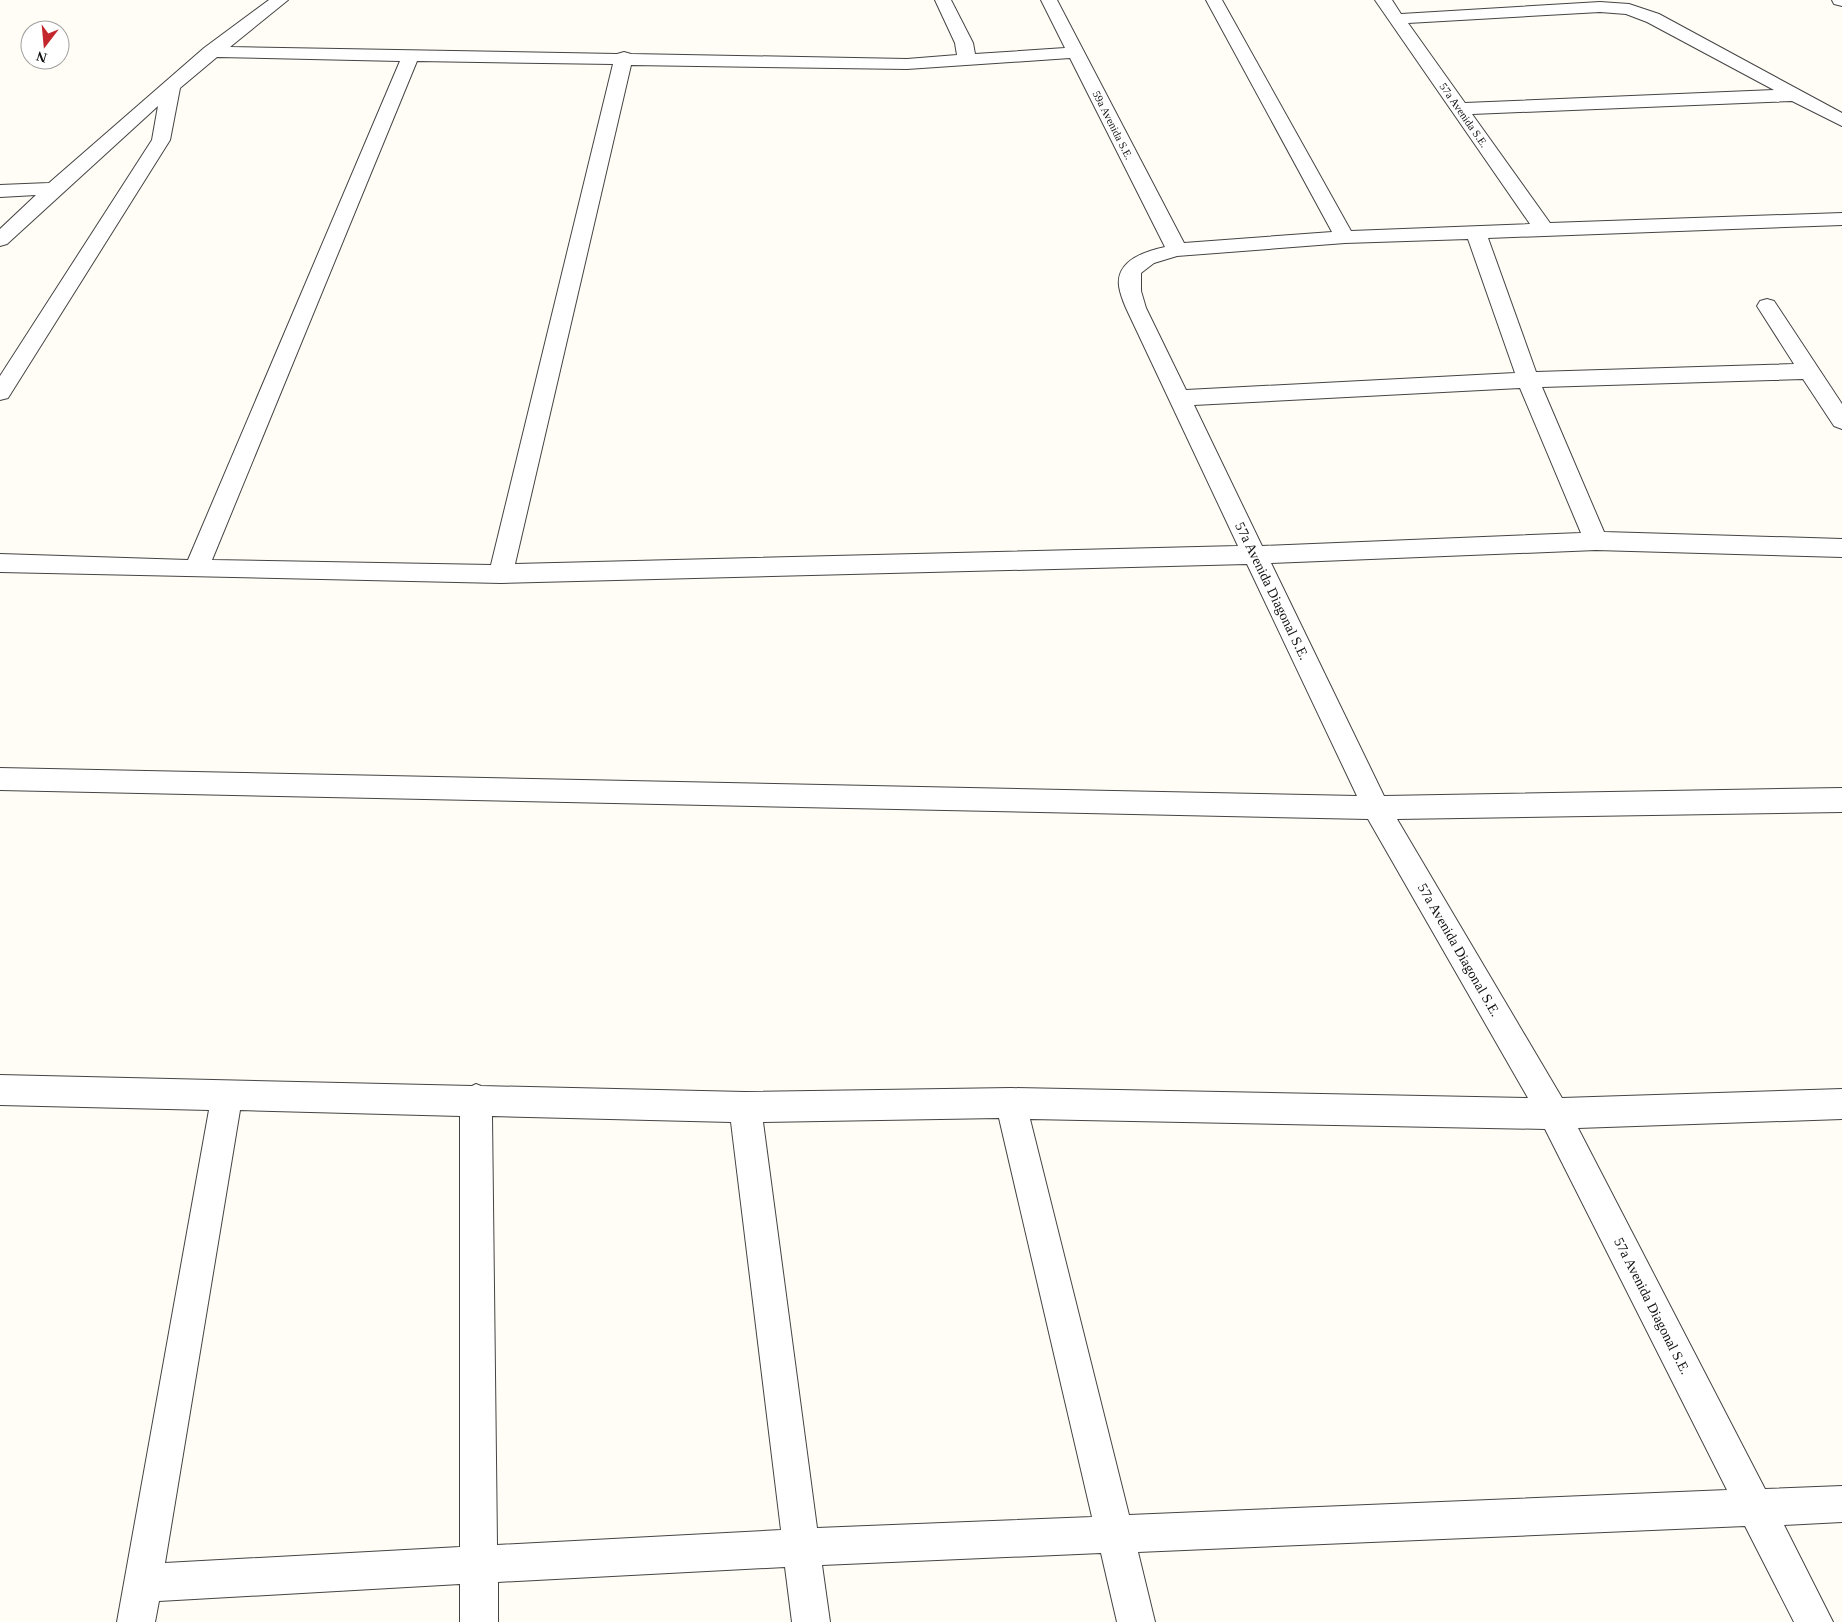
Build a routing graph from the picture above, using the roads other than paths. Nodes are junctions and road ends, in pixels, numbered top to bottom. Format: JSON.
{"nodes":[{"id":1,"x":280,"y":0,"type":"edge"},
{"id":2,"x":943,"y":0,"type":"edge"},
{"id":3,"x":1049,"y":0,"type":"edge"},
{"id":4,"x":1214,"y":0,"type":"edge"},
{"id":5,"x":1383,"y":0,"type":"edge"},
{"id":6,"x":1397,"y":19,"type":"junction"},
{"id":7,"x":210,"y":52,"type":"junction"},
{"id":8,"x":1076,"y":52,"type":"junction"},
{"id":9,"x":411,"y":55,"type":"junction"},
{"id":10,"x":624,"y":57,"type":"junction"},
{"id":11,"x":968,"y":61,"type":"junction"},
{"id":12,"x":171,"y":87,"type":"junction"},
{"id":13,"x":1796,"y":95,"type":"junction"},
{"id":14,"x":1459,"y":109,"type":"junction"},
{"id":15,"x":1842,"y":120,"type":"edge"},
{"id":16,"x":53,"y":189,"type":"junction"},
{"id":17,"x":0,"y":191,"type":"edge"},
{"id":18,"x":1842,"y":219,"type":"edge"},
{"id":19,"x":1545,"y":231,"type":"junction"},
{"id":20,"x":1476,"y":233,"type":"junction"},
{"id":21,"x":1345,"y":237,"type":"junction"},
{"id":22,"x":0,"y":240,"type":"edge"},
{"id":23,"x":1177,"y":250,"type":"junction"},
{"id":24,"x":1767,"y":306,"type":"dead end"},
{"id":25,"x":1810,"y":371,"type":"junction"},
{"id":26,"x":1528,"y":380,"type":"junction"},
{"id":27,"x":0,"y":393,"type":"edge"},
{"id":28,"x":1179,"y":398,"type":"junction"},
{"id":29,"x":1838,"y":409,"type":"edge"},
{"id":30,"x":1596,"y":541,"type":"junction"},
{"id":31,"x":1842,"y":548,"type":"edge"},
{"id":32,"x":1255,"y":555,"type":"junction"},
{"id":33,"x":0,"y":562,"type":"edge"},
{"id":34,"x":196,"y":570,"type":"junction"},
{"id":35,"x":501,"y":574,"type":"junction"},
{"id":36,"x":0,"y":779,"type":"edge"},
{"id":37,"x":1842,"y":800,"type":"edge"},
{"id":38,"x":1376,"y":808,"type":"junction"},
{"id":39,"x":0,"y":1090,"type":"edge"},
{"id":40,"x":227,"y":1094,"type":"junction"},
{"id":41,"x":476,"y":1099,"type":"junction"},
{"id":42,"x":1012,"y":1103,"type":"junction"},
{"id":43,"x":1842,"y":1104,"type":"edge"},
{"id":44,"x":745,"y":1107,"type":"junction"},
{"id":45,"x":1554,"y":1114,"type":"junction"},
{"id":46,"x":1842,"y":1504,"type":"edge"},
{"id":47,"x":1756,"y":1507,"type":"junction"},
{"id":48,"x":1116,"y":1533,"type":"junction"},
{"id":49,"x":803,"y":1547,"type":"junction"},
{"id":50,"x":480,"y":1565,"type":"junction"},
{"id":51,"x":144,"y":1583,"type":"junction"},
{"id":52,"x":136,"y":1622,"type":"edge"},
{"id":53,"x":479,"y":1622,"type":"edge"},
{"id":54,"x":811,"y":1622,"type":"edge"},
{"id":55,"x":1136,"y":1622,"type":"edge"},
{"id":56,"x":1814,"y":1622,"type":"edge"}],
"edges":[{"from":1,"to":7,"type":"street"},
{"from":2,"to":11,"type":"street"},
{"from":3,"to":8,"type":"street","name":"59a Avenida S.E."},
{"from":4,"to":21,"type":"street"},
{"from":5,"to":6,"type":"street","name":"57a Avenida S.E."},
{"from":6,"to":13,"type":"street"},
{"from":6,"to":14,"type":"street","name":"57a Avenida S.E."},
{"from":7,"to":9,"type":"street"},
{"from":7,"to":12,"type":"street"},
{"from":8,"to":11,"type":"street"},
{"from":8,"to":23,"type":"street","name":"59a Avenida S.E."},
{"from":9,"to":10,"type":"street"},
{"from":9,"to":34,"type":"street"},
{"from":10,"to":11,"type":"street"},
{"from":10,"to":35,"type":"street"},
{"from":12,"to":16,"type":"street"},
{"from":12,"to":27,"type":"street"},
{"from":13,"to":14,"type":"street"},
{"from":13,"to":15,"type":"street"},
{"from":14,"to":19,"type":"street","name":"57a Avenida S.E."},
{"from":16,"to":17,"type":"street"},
{"from":16,"to":22,"type":"street"},
{"from":18,"to":19,"type":"street"},
{"from":19,"to":20,"type":"street"},
{"from":20,"to":21,"type":"street"},
{"from":20,"to":26,"type":"street"},
{"from":21,"to":23,"type":"street"},
{"from":23,"to":28,"type":"street","name":"57a Avenida Diagonal S.E."},
{"from":24,"to":25,"type":"street"},
{"from":25,"to":26,"type":"street"},
{"from":25,"to":29,"type":"street"},
{"from":26,"to":28,"type":"street"},
{"from":26,"to":30,"type":"street"},
{"from":28,"to":32,"type":"street","name":"57a Avenida Diagonal S.E."},
{"from":30,"to":31,"type":"street"},
{"from":30,"to":32,"type":"street"},
{"from":32,"to":35,"type":"street"},
{"from":32,"to":38,"type":"street","name":"57a Avenida Diagonal S.E."},
{"from":33,"to":34,"type":"street"},
{"from":34,"to":35,"type":"street"},
{"from":36,"to":38,"type":"street"},
{"from":37,"to":38,"type":"street"},
{"from":38,"to":45,"type":"street","name":"57a Avenida Diagonal S.E."},
{"from":39,"to":40,"type":"street"},
{"from":40,"to":41,"type":"street"},
{"from":40,"to":51,"type":"street"},
{"from":41,"to":44,"type":"street"},
{"from":41,"to":50,"type":"street"},
{"from":42,"to":44,"type":"street"},
{"from":42,"to":45,"type":"street"},
{"from":42,"to":48,"type":"street"},
{"from":43,"to":45,"type":"street"},
{"from":44,"to":49,"type":"street"},
{"from":45,"to":47,"type":"street","name":"57a Avenida Diagonal S.E."},
{"from":46,"to":47,"type":"street"},
{"from":47,"to":48,"type":"street"},
{"from":47,"to":56,"type":"street","name":"57a Avenida Diagonal S.E."},
{"from":48,"to":49,"type":"street"},
{"from":48,"to":55,"type":"street"},
{"from":49,"to":50,"type":"street"},
{"from":49,"to":54,"type":"street"},
{"from":50,"to":51,"type":"street"},
{"from":50,"to":53,"type":"street"},
{"from":51,"to":52,"type":"street"}]}
